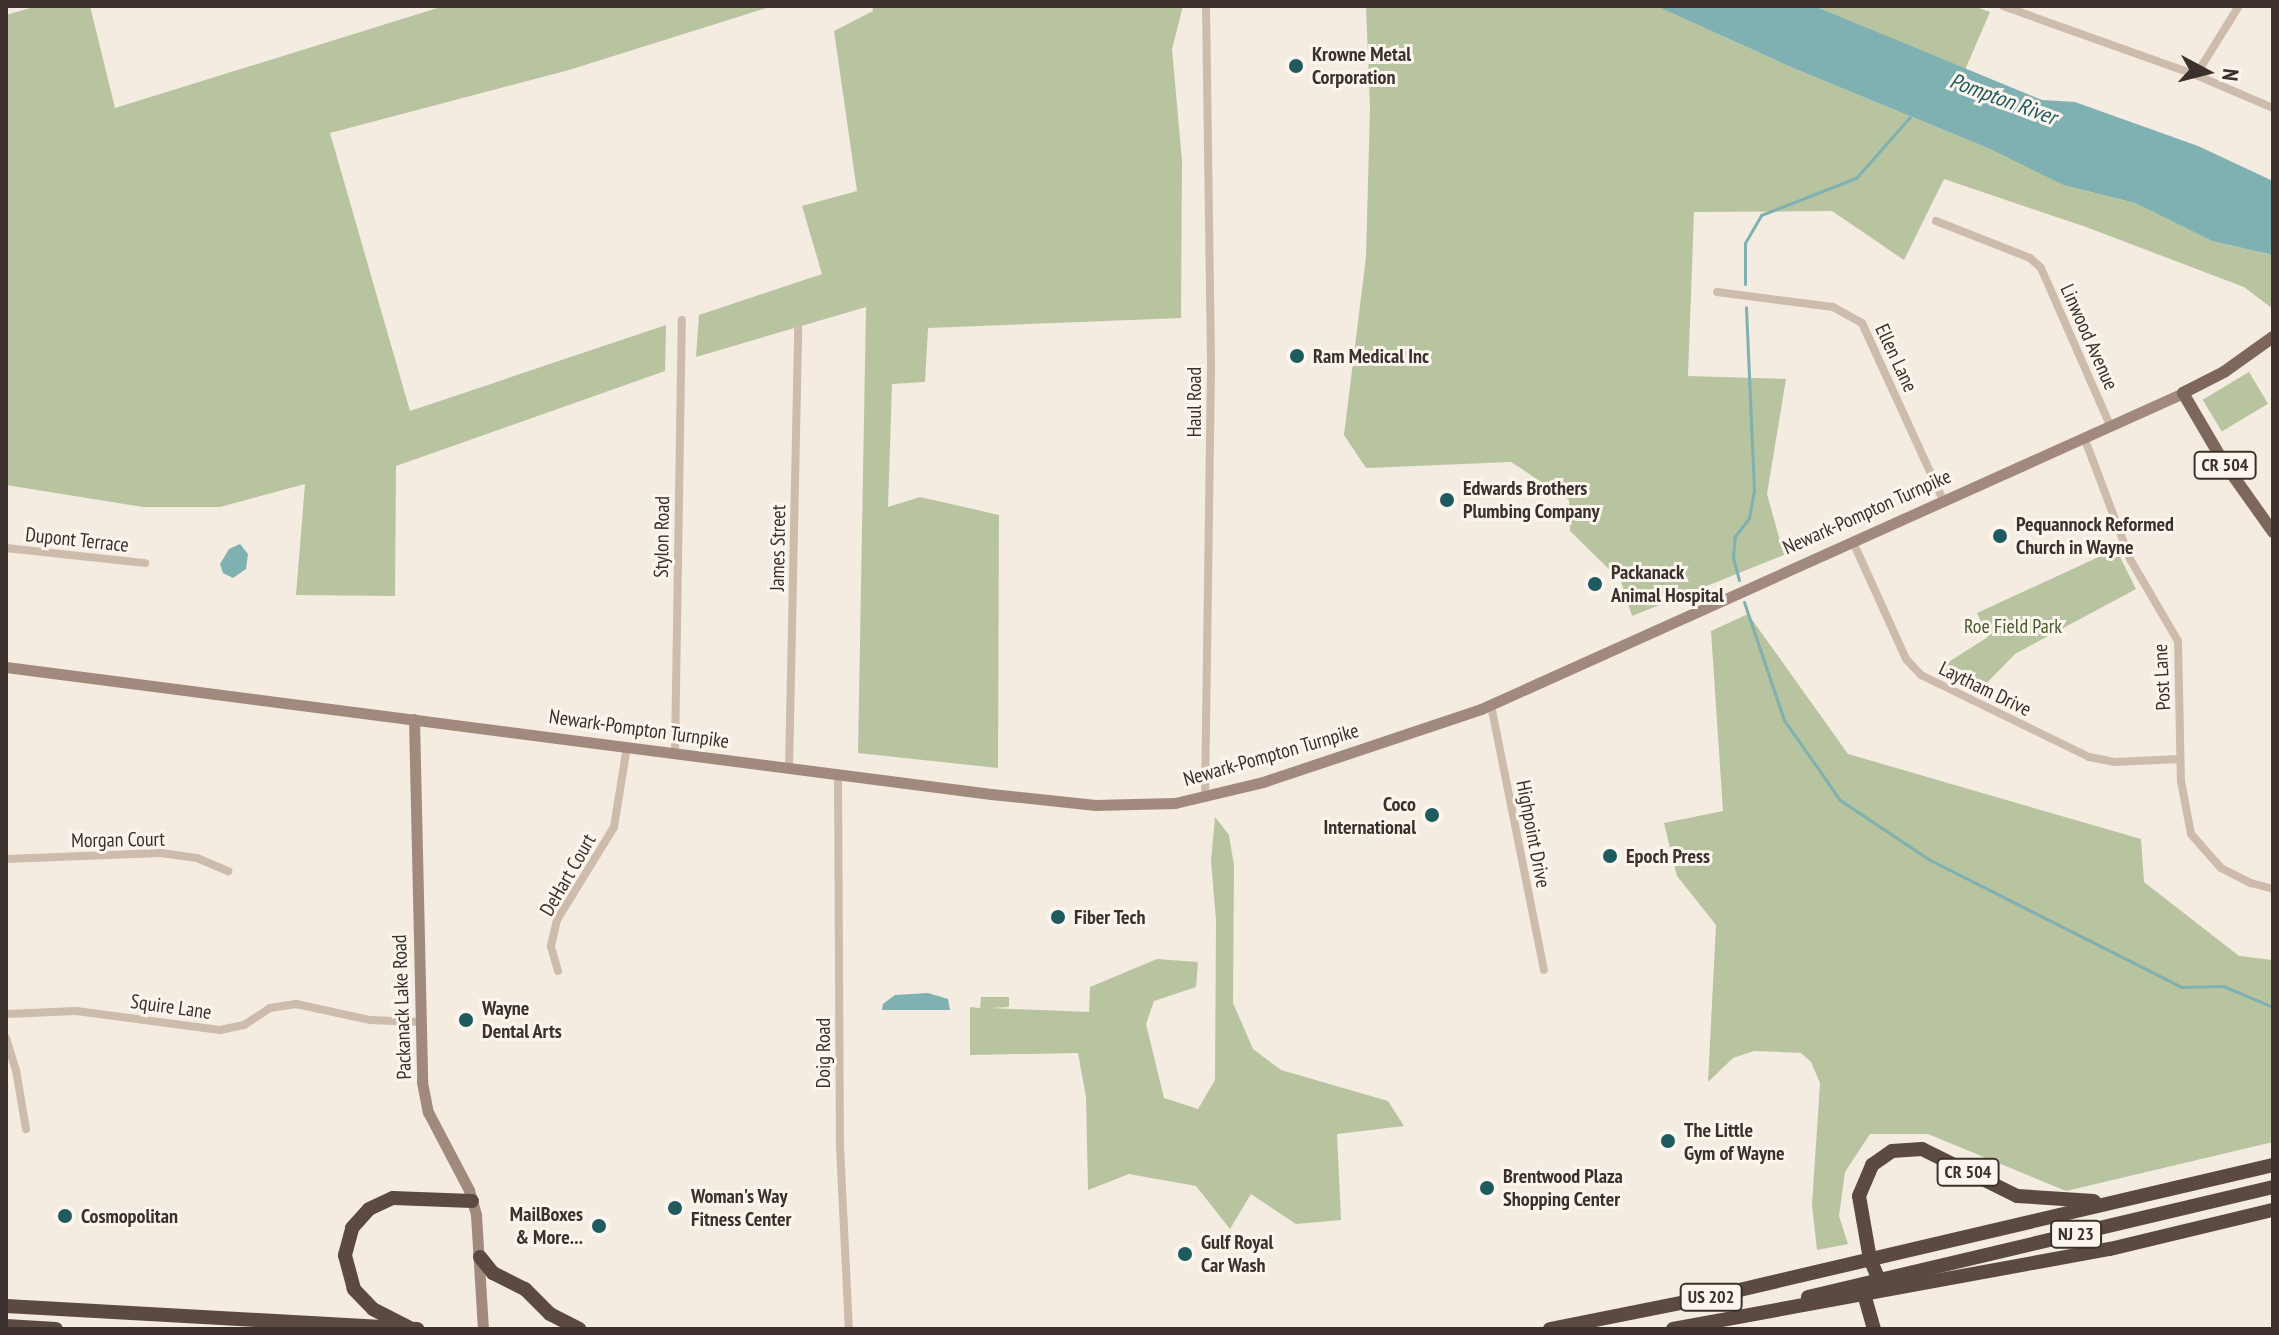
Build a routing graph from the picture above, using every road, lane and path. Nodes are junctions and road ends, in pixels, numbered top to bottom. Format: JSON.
{"nodes":[{"id":1,"x":1206,"y":6,"type":"edge"},
{"id":2,"x":2003,"y":6,"type":"edge"},
{"id":3,"x":2239,"y":6,"type":"edge"},
{"id":4,"x":2196,"y":75,"type":"junction"},
{"id":5,"x":2273,"y":108,"type":"edge"},
{"id":6,"x":1936,"y":221,"type":"dead end"},
{"id":7,"x":1717,"y":292,"type":"dead end"},
{"id":8,"x":682,"y":320,"type":"dead end"},
{"id":9,"x":798,"y":328,"type":"dead end"},
{"id":10,"x":2273,"y":337,"type":"edge"},
{"id":11,"x":2183,"y":393,"type":"junction"},
{"id":12,"x":2110,"y":425,"type":"junction"},
{"id":13,"x":2084,"y":437,"type":"junction"},
{"id":14,"x":1943,"y":500,"type":"junction"},
{"id":15,"x":2273,"y":532,"type":"edge"},
{"id":16,"x":1853,"y":542,"type":"junction"},
{"id":17,"x":6,"y":548,"type":"edge"},
{"id":18,"x":145,"y":563,"type":"dead end"},
{"id":19,"x":6,"y":667,"type":"edge"},
{"id":20,"x":1491,"y":705,"type":"junction"},
{"id":21,"x":414,"y":719,"type":"junction"},
{"id":22,"x":627,"y":747,"type":"junction"},
{"id":23,"x":675,"y":753,"type":"junction"},
{"id":24,"x":2180,"y":759,"type":"junction"},
{"id":25,"x":789,"y":769,"type":"junction"},
{"id":26,"x":838,"y":775,"type":"junction"},
{"id":27,"x":1205,"y":798,"type":"junction"},
{"id":28,"x":6,"y":859,"type":"edge"},
{"id":29,"x":228,"y":871,"type":"dead end"},
{"id":30,"x":2273,"y":889,"type":"edge"},
{"id":31,"x":1544,"y":970,"type":"dead end"},
{"id":32,"x":558,"y":971,"type":"dead end"},
{"id":33,"x":6,"y":1014,"type":"edge"},
{"id":34,"x":420,"y":1022,"type":"junction"},
{"id":35,"x":6,"y":1038,"type":"edge"},
{"id":36,"x":26,"y":1129,"type":"dead end"},
{"id":37,"x":2273,"y":1165,"type":"edge"},
{"id":38,"x":2273,"y":1187,"type":"edge"},
{"id":39,"x":472,"y":1201,"type":"junction"},
{"id":40,"x":2118,"y":1201,"type":"junction"},
{"id":41,"x":2273,"y":1210,"type":"edge"},
{"id":42,"x":480,"y":1257,"type":"junction"},
{"id":43,"x":1870,"y":1259,"type":"junction"},
{"id":44,"x":1842,"y":1266,"type":"junction"},
{"id":45,"x":1879,"y":1280,"type":"junction"},
{"id":46,"x":1863,"y":1290,"type":"junction"},
{"id":47,"x":1897,"y":1290,"type":"junction"},
{"id":48,"x":6,"y":1306,"type":"edge"},
{"id":49,"x":1702,"y":1323,"type":"joint"},
{"id":50,"x":6,"y":1326,"type":"edge"},
{"id":51,"x":56,"y":1329,"type":"edge"},
{"id":52,"x":414,"y":1329,"type":"edge"},
{"id":53,"x":483,"y":1329,"type":"edge"},
{"id":54,"x":579,"y":1329,"type":"edge"},
{"id":55,"x":849,"y":1329,"type":"edge"},
{"id":56,"x":1550,"y":1329,"type":"edge"},
{"id":57,"x":1673,"y":1329,"type":"edge"},
{"id":58,"x":1874,"y":1329,"type":"edge"}],
"edges":[{"from":1,"to":27,"type":"street","name":"Haul Road"},
{"from":2,"to":4,"type":"street"},
{"from":3,"to":4,"type":"street"},
{"from":4,"to":5,"type":"street"},
{"from":6,"to":12,"type":"street","name":"Linwood Avenue"},
{"from":7,"to":14,"type":"street","name":"Ellen Lane"},
{"from":8,"to":23,"type":"street","name":"Stylon Road"},
{"from":9,"to":25,"type":"street","name":"James Street"},
{"from":10,"to":11,"type":"main road","name":"Newark-Pompton Turnpike"},
{"from":11,"to":12,"type":"main road","name":"Newark-Pompton Turnpike"},
{"from":11,"to":15,"type":"main road","number":"CR 504"},
{"from":12,"to":13,"type":"main road","name":"Newark-Pompton Turnpike"},
{"from":13,"to":14,"type":"main road","name":"Newark-Pompton Turnpike"},
{"from":13,"to":24,"type":"street","name":"Post Lane"},
{"from":14,"to":16,"type":"main road","name":"Newark-Pompton Turnpike"},
{"from":16,"to":20,"type":"main road","name":"Newark-Pompton Turnpike"},
{"from":16,"to":24,"type":"street","name":"Laytham Drive"},
{"from":17,"to":18,"type":"street","name":"Dupont Terrace"},
{"from":19,"to":21,"type":"main road","name":"Newark-Pompton Turnpike"},
{"from":20,"to":27,"type":"main road","name":"Newark-Pompton Turnpike"},
{"from":20,"to":31,"type":"street","name":"Highpoint Drive"},
{"from":21,"to":22,"type":"main road","name":"Newark-Pompton Turnpike"},
{"from":21,"to":34,"type":"main road","name":"Packanack Lake Road"},
{"from":22,"to":23,"type":"main road","name":"Newark-Pompton Turnpike"},
{"from":22,"to":32,"type":"street","name":"DeHart Court"},
{"from":23,"to":25,"type":"main road","name":"Newark-Pompton Turnpike"},
{"from":24,"to":30,"type":"street","name":"Post Lane"},
{"from":25,"to":26,"type":"main road","name":"Newark-Pompton Turnpike"},
{"from":26,"to":27,"type":"main road","name":"Newark-Pompton Turnpike"},
{"from":26,"to":55,"type":"street","name":"Doig Road"},
{"from":28,"to":29,"type":"street","name":"Morgan Court"},
{"from":33,"to":34,"type":"street","name":"Squire Lane"},
{"from":34,"to":39,"type":"main road","name":"Packanack Lake Road"},
{"from":35,"to":36,"type":"street"},
{"from":37,"to":40,"type":"highway","number":"US 202"},
{"from":38,"to":45,"type":"highway","number":"NJ 23"},
{"from":39,"to":42,"type":"main road","name":"Packanack Lake Road"},
{"from":39,"to":52,"type":"highway"},
{"from":40,"to":43,"type":"highway","number":"US 202"},
{"from":40,"to":43,"type":"highway","number":"CR 504"},
{"from":41,"to":47,"type":"highway"},
{"from":42,"to":53,"type":"main road","name":"Packanack Lake Road"},
{"from":42,"to":54,"type":"highway"},
{"from":43,"to":44,"type":"highway","number":"US 202"},
{"from":43,"to":45,"type":"highway","number":"CR 504"},
{"from":44,"to":46,"type":"highway"},
{"from":44,"to":56,"type":"highway","number":"US 202"},
{"from":45,"to":46,"type":"highway","number":"NJ 23"},
{"from":45,"to":47,"type":"highway"},
{"from":46,"to":47,"type":"highway"},
{"from":46,"to":49,"type":"highway","number":"NJ 23"},
{"from":46,"to":58,"type":"highway"},
{"from":48,"to":52,"type":"highway"},
{"from":49,"to":57,"type":"highway","number":"US 202"},
{"from":50,"to":51,"type":"highway"}]}
